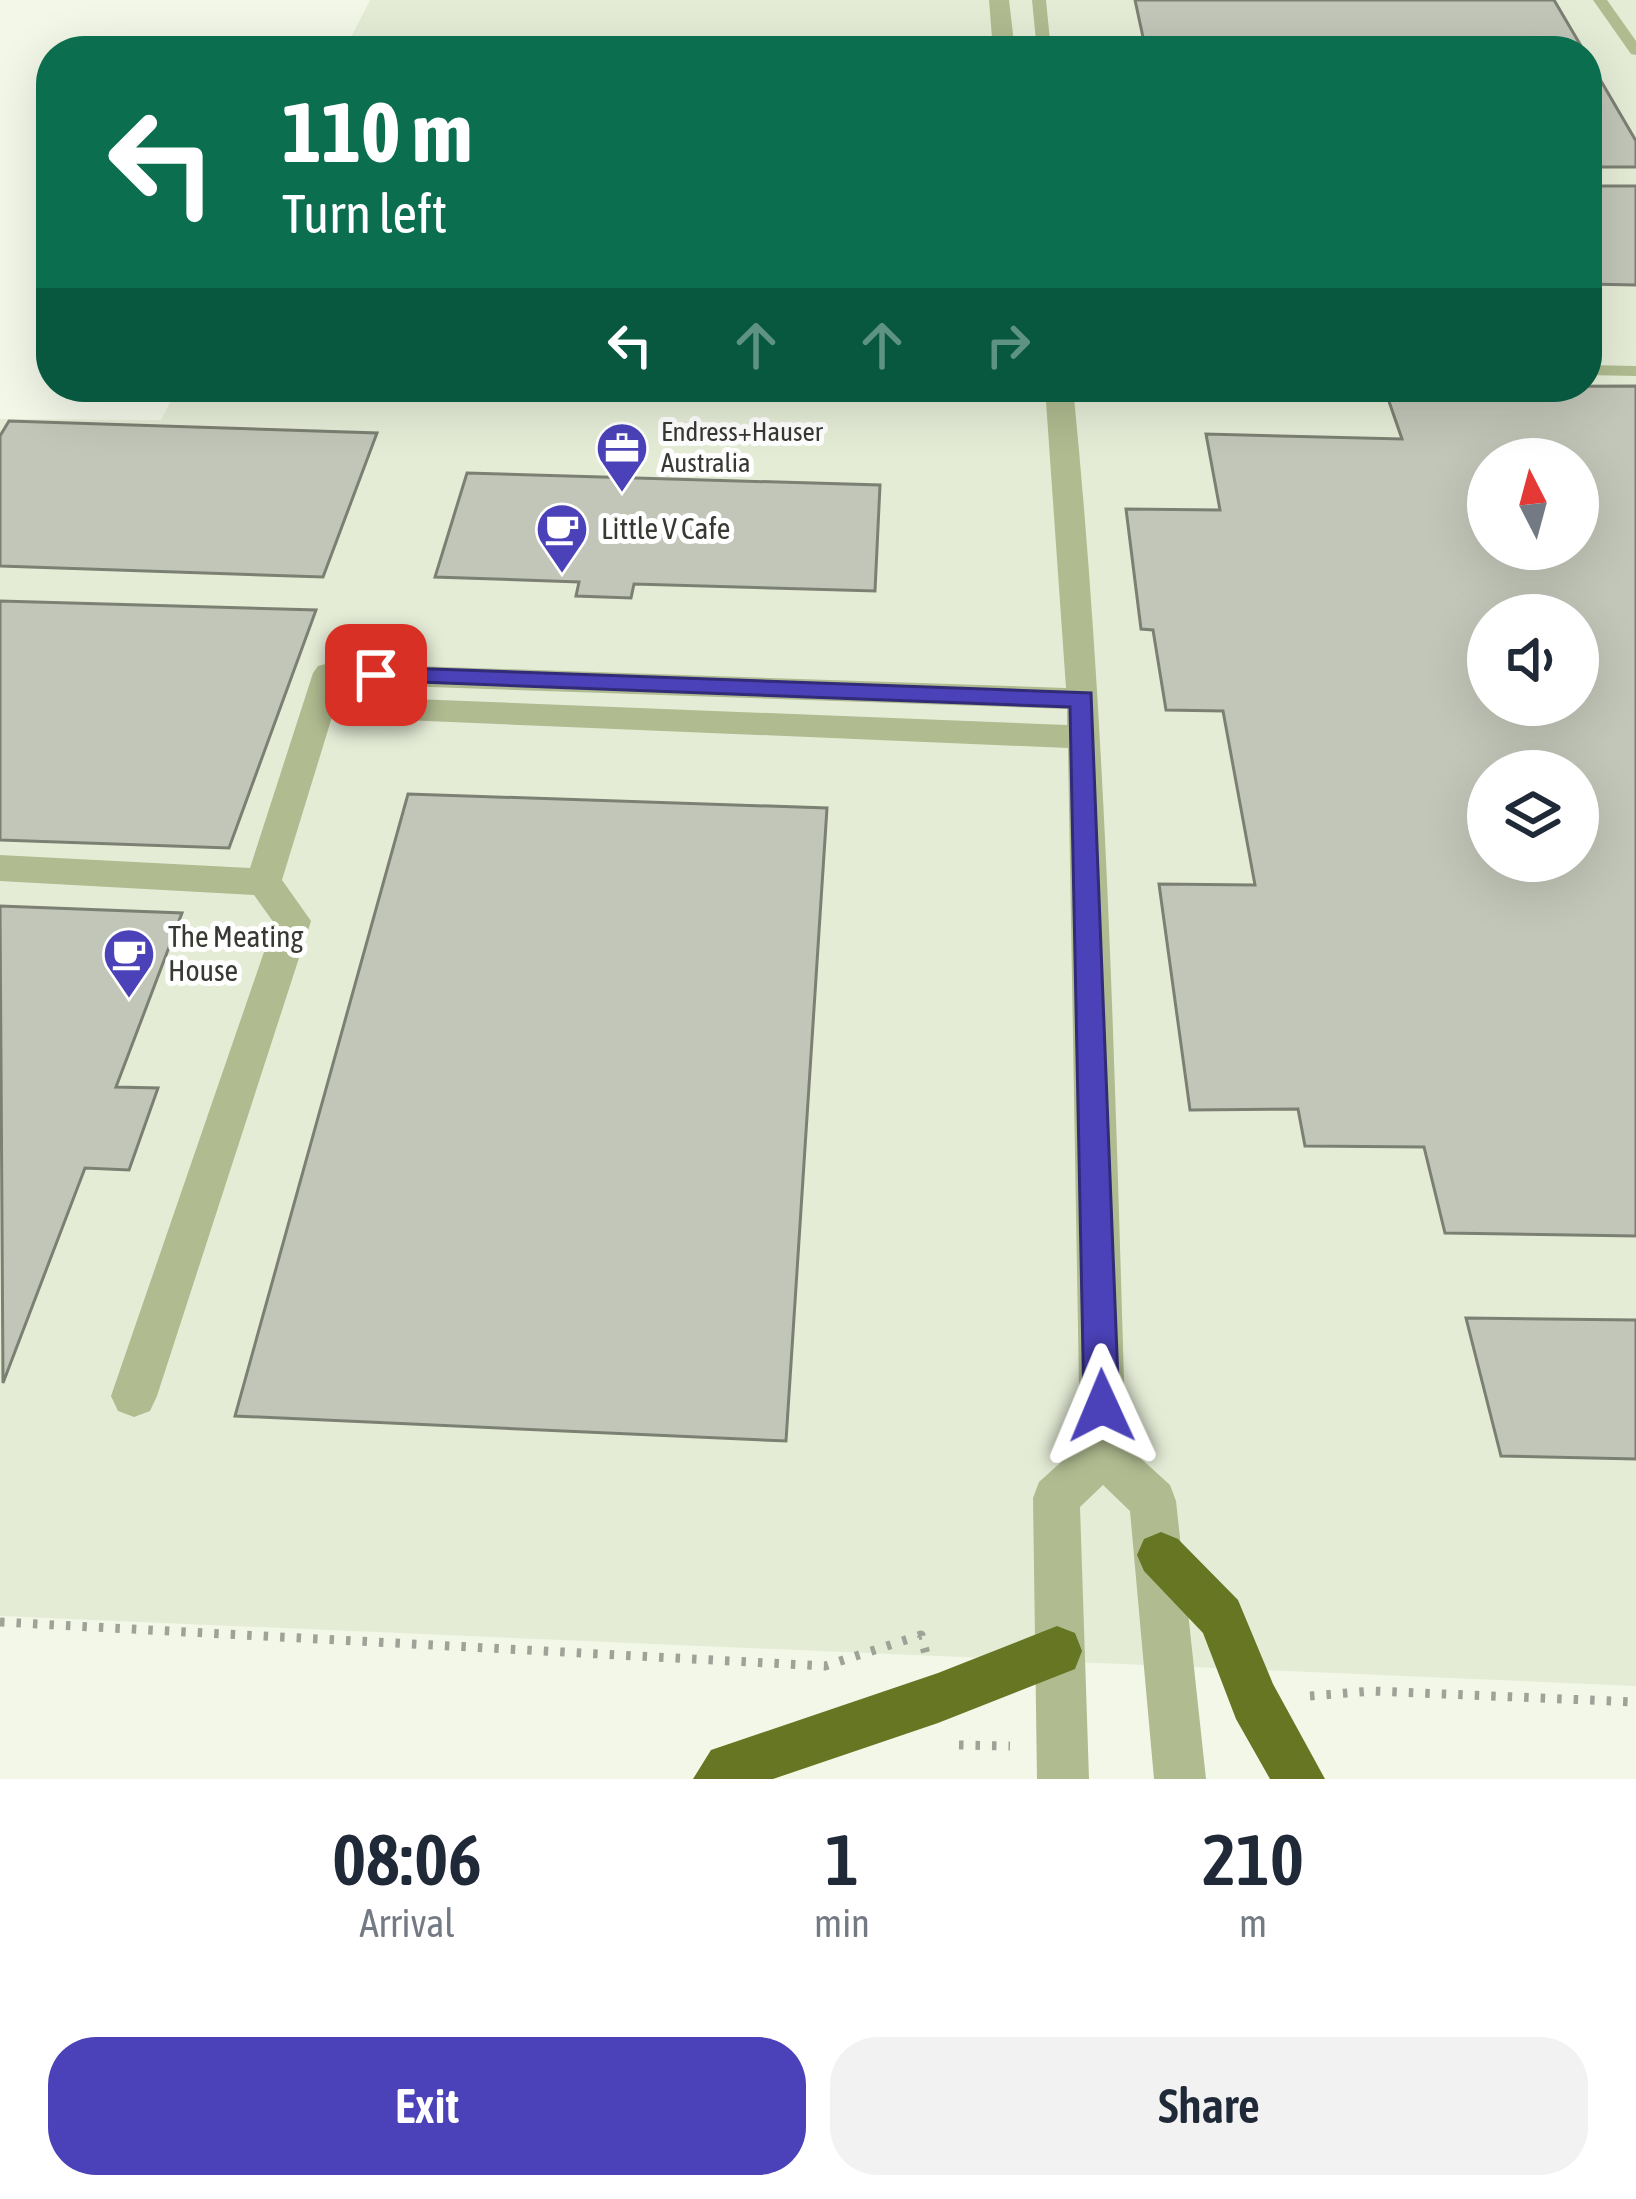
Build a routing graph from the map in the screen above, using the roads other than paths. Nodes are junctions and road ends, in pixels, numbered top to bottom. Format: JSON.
{"nodes":[{"id":1,"x":999,"y":0,"type":"edge"},
{"id":2,"x":1039,"y":0,"type":"edge"},
{"id":3,"x":1600,"y":0,"type":"edge"},
{"id":4,"x":1003,"y":36,"type":"edge"},
{"id":5,"x":1043,"y":36,"type":"edge"},
{"id":6,"x":1636,"y":51,"type":"edge"},
{"id":7,"x":1602,"y":370,"type":"edge"},
{"id":8,"x":1636,"y":371,"type":"edge"},
{"id":9,"x":1061,"y":402,"type":"edge"},
{"id":10,"x":1082,"y":699,"type":"junction"},
{"id":11,"x":321,"y":706,"type":"junction"},
{"id":12,"x":1084,"y":737,"type":"junction"},
{"id":13,"x":0,"y":868,"type":"edge"},
{"id":14,"x":264,"y":882,"type":"junction"},
{"id":15,"x":134,"y":1396,"type":"dead end"},
{"id":16,"x":1103,"y":1454,"type":"junction"},
{"id":17,"x":1161,"y":1555,"type":"junction"},
{"id":18,"x":1057,"y":1651,"type":"junction"},
{"id":19,"x":719,"y":1779,"type":"edge"},
{"id":20,"x":1063,"y":1779,"type":"edge"},
{"id":21,"x":1180,"y":1779,"type":"edge"},
{"id":22,"x":1299,"y":1779,"type":"edge"}],
"edges":[{"from":1,"to":4,"type":"street"},
{"from":2,"to":5,"type":"lane"},
{"from":3,"to":6,"type":"lane"},
{"from":7,"to":8,"type":"lane"},
{"from":9,"to":10,"type":"street"},
{"from":10,"to":11,"type":"street"},
{"from":10,"to":12,"type":"street"},
{"from":11,"to":12,"type":"street"},
{"from":11,"to":14,"type":"street"},
{"from":12,"to":16,"type":"street"},
{"from":13,"to":14,"type":"street"},
{"from":14,"to":15,"type":"street"},
{"from":16,"to":17,"type":"street"},
{"from":16,"to":18,"type":"street"},
{"from":17,"to":21,"type":"street"},
{"from":17,"to":22,"type":"highway"},
{"from":18,"to":19,"type":"highway"},
{"from":18,"to":20,"type":"street"}]}
